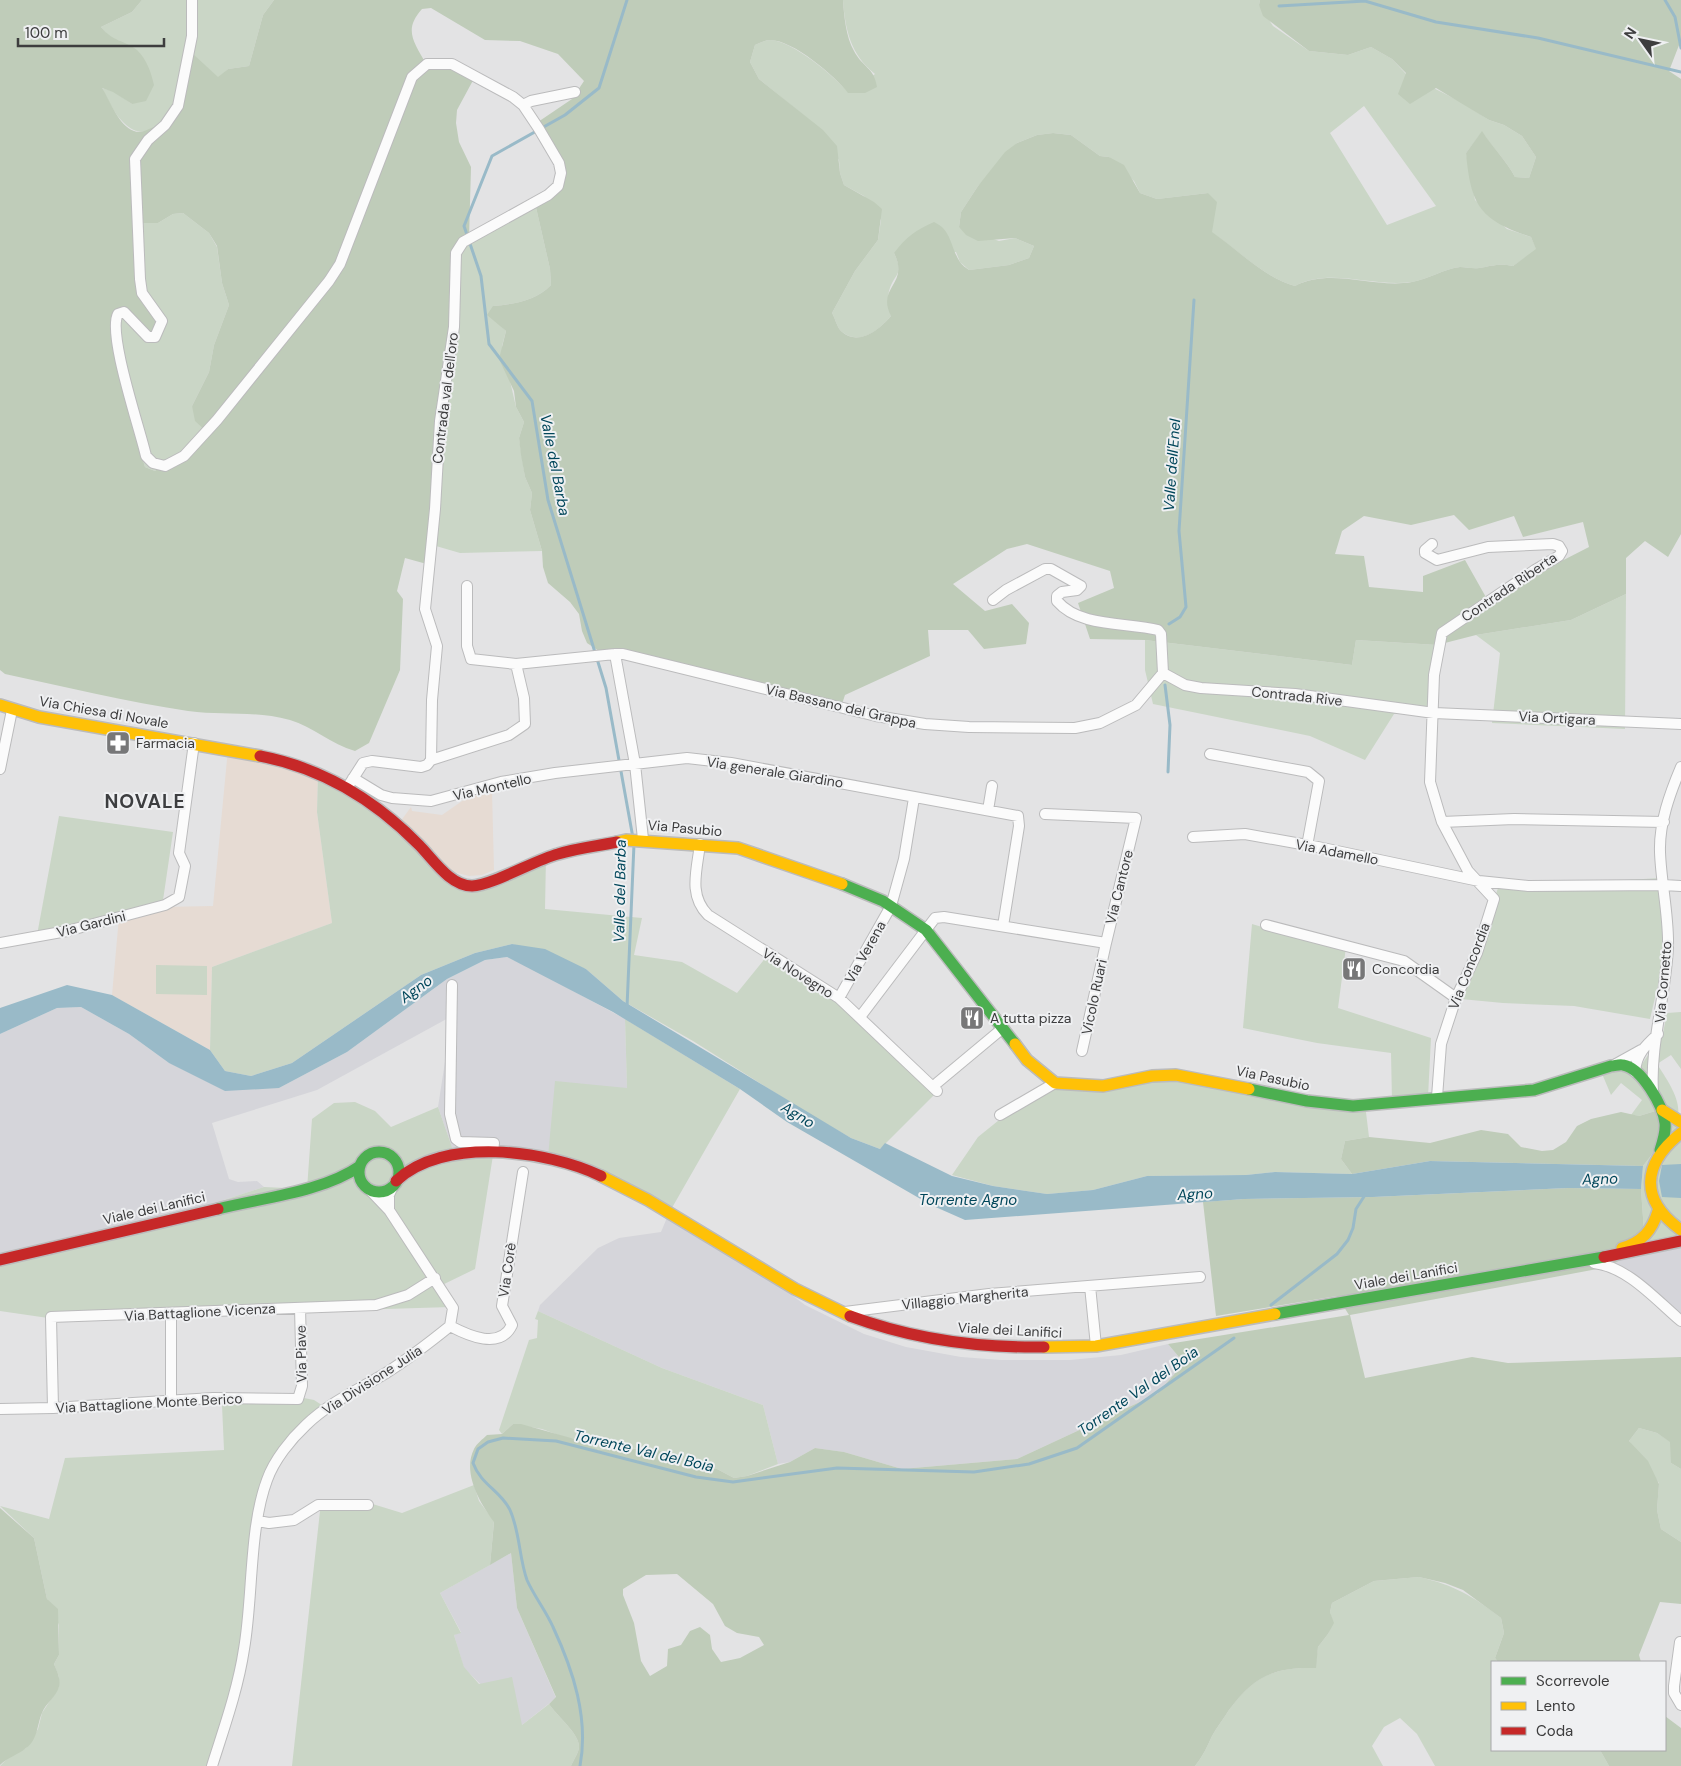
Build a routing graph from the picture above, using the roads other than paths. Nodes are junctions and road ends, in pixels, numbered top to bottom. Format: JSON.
{"nodes":[{"id":1,"x":192,"y":0,"type":"edge"},
{"id":2,"x":575,"y":92,"type":"dead end"},
{"id":3,"x":523,"y":106,"type":"junction"},
{"id":4,"x":1426,"y":549,"type":"dead end"},
{"id":5,"x":467,"y":586,"type":"dead end"},
{"id":6,"x":993,"y":600,"type":"dead end"},
{"id":7,"x":615,"y":654,"type":"junction"},
{"id":8,"x":516,"y":664,"type":"junction"},
{"id":9,"x":1163,"y":673,"type":"junction"},
{"id":10,"x":0,"y":705,"type":"edge"},
{"id":11,"x":12,"y":710,"type":"junction"},
{"id":12,"x":1434,"y":713,"type":"junction"},
{"id":13,"x":1681,"y":724,"type":"edge"},
{"id":14,"x":194,"y":742,"type":"junction"},
{"id":15,"x":2,"y":750,"type":"edge"},
{"id":16,"x":1210,"y":754,"type":"dead end"},
{"id":17,"x":431,"y":760,"type":"junction"},
{"id":18,"x":632,"y":765,"type":"junction"},
{"id":19,"x":1681,"y":767,"type":"edge"},
{"id":20,"x":0,"y":769,"type":"edge"},
{"id":21,"x":350,"y":783,"type":"junction"},
{"id":22,"x":992,"y":786,"type":"dead end"},
{"id":23,"x":914,"y":798,"type":"junction"},
{"id":24,"x":988,"y":810,"type":"junction"},
{"id":25,"x":1045,"y":814,"type":"dead end"},
{"id":26,"x":1442,"y":822,"type":"junction"},
{"id":27,"x":1664,"y":822,"type":"junction"},
{"id":28,"x":1192,"y":836,"type":"dead end"},
{"id":29,"x":635,"y":840,"type":"junction"},
{"id":30,"x":700,"y":844,"type":"junction"},
{"id":31,"x":1307,"y":846,"type":"junction"},
{"id":32,"x":1479,"y":881,"type":"junction"},
{"id":33,"x":1663,"y":884,"type":"junction"},
{"id":34,"x":1681,"y":886,"type":"edge"},
{"id":35,"x":891,"y":906,"type":"junction"},
{"id":36,"x":1266,"y":925,"type":"dead end"},
{"id":37,"x":1003,"y":926,"type":"junction"},
{"id":38,"x":926,"y":930,"type":"junction"},
{"id":39,"x":0,"y":943,"type":"edge"},
{"id":40,"x":1106,"y":943,"type":"junction"},
{"id":41,"x":452,"y":985,"type":"dead end"},
{"id":42,"x":839,"y":998,"type":"junction"},
{"id":43,"x":1456,"y":998,"type":"junction"},
{"id":44,"x":860,"y":1017,"type":"junction"},
{"id":45,"x":1003,"y":1028,"type":"junction"},
{"id":46,"x":1658,"y":1034,"type":"junction"},
{"id":47,"x":1641,"y":1050,"type":"junction"},
{"id":48,"x":1082,"y":1051,"type":"dead end"},
{"id":49,"x":1611,"y":1066,"type":"junction"},
{"id":50,"x":1635,"y":1072,"type":"junction"},
{"id":51,"x":1055,"y":1083,"type":"junction"},
{"id":52,"x":1653,"y":1095,"type":"junction"},
{"id":53,"x":1437,"y":1097,"type":"junction"},
{"id":54,"x":1662,"y":1110,"type":"junction"},
{"id":55,"x":1000,"y":1115,"type":"dead end"},
{"id":56,"x":1681,"y":1122,"type":"edge"},
{"id":57,"x":1681,"y":1133,"type":"edge"},
{"id":58,"x":1660,"y":1150,"type":"junction"},
{"id":59,"x":493,"y":1151,"type":"junction"},
{"id":60,"x":450,"y":1155,"type":"junction"},
{"id":61,"x":392,"y":1157,"type":"junction"},
{"id":62,"x":360,"y":1166,"type":"junction"},
{"id":63,"x":523,"y":1172,"type":"dead end"},
{"id":64,"x":395,"y":1182,"type":"junction"},
{"id":65,"x":315,"y":1186,"type":"junction"},
{"id":66,"x":366,"y":1186,"type":"junction"},
{"id":67,"x":390,"y":1210,"type":"junction"},
{"id":68,"x":1658,"y":1211,"type":"junction"},
{"id":69,"x":1681,"y":1230,"type":"edge"},
{"id":70,"x":1681,"y":1241,"type":"edge"},
{"id":71,"x":1622,"y":1255,"type":"junction"},
{"id":72,"x":0,"y":1260,"type":"edge"},
{"id":73,"x":1576,"y":1261,"type":"junction"},
{"id":74,"x":1626,"y":1275,"type":"junction"},
{"id":75,"x":435,"y":1278,"type":"junction"},
{"id":76,"x":1200,"y":1278,"type":"dead end"},
{"id":77,"x":1090,"y":1286,"type":"junction"},
{"id":78,"x":300,"y":1308,"type":"junction"},
{"id":79,"x":841,"y":1312,"type":"junction"},
{"id":80,"x":171,"y":1313,"type":"junction"},
{"id":81,"x":1681,"y":1321,"type":"edge"},
{"id":82,"x":450,"y":1326,"type":"junction"},
{"id":83,"x":1096,"y":1346,"type":"junction"},
{"id":84,"x":298,"y":1399,"type":"joint"},
{"id":85,"x":171,"y":1400,"type":"junction"},
{"id":86,"x":53,"y":1408,"type":"junction"},
{"id":87,"x":0,"y":1409,"type":"edge"},
{"id":88,"x":368,"y":1506,"type":"dead end"},
{"id":89,"x":258,"y":1521,"type":"junction"},
{"id":90,"x":1680,"y":1642,"type":"edge"},
{"id":91,"x":1681,"y":1705,"type":"edge"},
{"id":92,"x":212,"y":1766,"type":"edge"}],
"edges":[{"from":1,"to":3,"type":"street","name":"Contrada val dell'oro"},
{"from":2,"to":3,"type":"street"},
{"from":3,"to":17,"type":"street","name":"Contrada val dell'oro"},
{"from":4,"to":12,"type":"street","name":"Contrada Riberta"},
{"from":5,"to":8,"type":"street","name":"Via Bassano del Grappa"},
{"from":6,"to":9,"type":"street"},
{"from":7,"to":8,"type":"street","name":"Via Bassano del Grappa"},
{"from":7,"to":9,"type":"street","name":"Via Bassano del Grappa"},
{"from":7,"to":18,"type":"street"},
{"from":8,"to":17,"type":"street"},
{"from":9,"to":12,"type":"street","name":"Contrada Rive"},
{"from":10,"to":11,"type":"main road","name":"Via Chiesa di Novale"},
{"from":11,"to":14,"type":"main road","name":"Via Chiesa di Novale"},
{"from":11,"to":15,"type":"street"},
{"from":12,"to":13,"type":"street","name":"Via Ortigara"},
{"from":12,"to":26,"type":"street","name":"Via Concordia"},
{"from":14,"to":21,"type":"main road","name":"Via Chiesa di Novale"},
{"from":14,"to":39,"type":"street","name":"Via Gardini"},
{"from":15,"to":20,"type":"street"},
{"from":16,"to":31,"type":"street"},
{"from":17,"to":21,"type":"street"},
{"from":18,"to":21,"type":"street","name":"Via Montello"},
{"from":18,"to":23,"type":"street","name":"Via generale Giardino"},
{"from":18,"to":29,"type":"street"},
{"from":19,"to":27,"type":"street","name":"Via Cornetto"},
{"from":21,"to":29,"type":"main road","name":"Via Pasubio"},
{"from":22,"to":24,"type":"street"},
{"from":23,"to":24,"type":"street"},
{"from":23,"to":35,"type":"street","name":"Via Verena"},
{"from":24,"to":37,"type":"street"},
{"from":25,"to":40,"type":"street","name":"Via Cantore"},
{"from":26,"to":27,"type":"street"},
{"from":26,"to":32,"type":"street","name":"Via Concordia"},
{"from":27,"to":33,"type":"street","name":"Via Cornetto"},
{"from":28,"to":31,"type":"street","name":"Via Adamello"},
{"from":29,"to":30,"type":"main road","name":"Via Pasubio"},
{"from":30,"to":35,"type":"main road","name":"Via Pasubio"},
{"from":30,"to":42,"type":"street","name":"Via Novegno"},
{"from":31,"to":32,"type":"street","name":"Via Adamello"},
{"from":32,"to":33,"type":"street"},
{"from":32,"to":43,"type":"street","name":"Via Concordia"},
{"from":33,"to":34,"type":"street"},
{"from":33,"to":46,"type":"street","name":"Via Cornetto"},
{"from":35,"to":38,"type":"main road","name":"Via Pasubio"},
{"from":35,"to":42,"type":"street","name":"Via Verena"},
{"from":36,"to":43,"type":"street"},
{"from":37,"to":38,"type":"street","name":"Via Cantore"},
{"from":37,"to":40,"type":"street","name":"Via Cantore"},
{"from":38,"to":44,"type":"street"},
{"from":38,"to":45,"type":"main road","name":"Via Pasubio"},
{"from":40,"to":48,"type":"street","name":"Vicolo Ruari"},
{"from":41,"to":59,"type":"street"},
{"from":42,"to":44,"type":"street","name":"Via Novegno"},
{"from":43,"to":53,"type":"street","name":"Via Concordia"},
{"from":44,"to":45,"type":"street","name":"Via Novegno"},
{"from":45,"to":51,"type":"main road","name":"Via Pasubio"},
{"from":46,"to":47,"type":"street","name":"Via Cornetto"},
{"from":46,"to":52,"type":"street"},
{"from":47,"to":49,"type":"street","name":"Via Cornetto"},
{"from":47,"to":50,"type":"street"},
{"from":49,"to":50,"type":"main road"},
{"from":49,"to":53,"type":"main road","name":"Via Pasubio"},
{"from":50,"to":52,"type":"main road"},
{"from":51,"to":53,"type":"main road","name":"Via Pasubio"},
{"from":51,"to":55,"type":"street"},
{"from":52,"to":54,"type":"main road"},
{"from":54,"to":56,"type":"main road"},
{"from":54,"to":58,"type":"main road"},
{"from":57,"to":58,"type":"main road"},
{"from":58,"to":68,"type":"main road"},
{"from":59,"to":60,"type":"main road","name":"Viale dei Lanifici"},
{"from":59,"to":79,"type":"main road","name":"Viale dei Lanifici"},
{"from":60,"to":61,"type":"main road","name":"Viale dei Lanifici"},
{"from":60,"to":64,"type":"main road","name":"Viale dei Lanifici"},
{"from":61,"to":62,"type":"main road","name":"Viale dei Lanifici"},
{"from":61,"to":64,"type":"main road"},
{"from":62,"to":65,"type":"main road","name":"Viale dei Lanifici"},
{"from":62,"to":66,"type":"main road"},
{"from":63,"to":82,"type":"street","name":"Via Corè"},
{"from":64,"to":66,"type":"main road","name":"Viale dei Lanifici"},
{"from":64,"to":67,"type":"street"},
{"from":65,"to":66,"type":"main road","name":"Viale dei Lanifici"},
{"from":65,"to":72,"type":"main road","name":"Viale dei Lanifici"},
{"from":66,"to":67,"type":"street"},
{"from":67,"to":75,"type":"street"},
{"from":68,"to":69,"type":"main road"},
{"from":68,"to":73,"type":"main road","name":"Viale dei Lanifici"},
{"from":70,"to":71,"type":"main road","name":"Viale dei Lanifici"},
{"from":71,"to":73,"type":"main road","name":"Viale dei Lanifici"},
{"from":71,"to":74,"type":"street"},
{"from":73,"to":74,"type":"street"},
{"from":73,"to":83,"type":"main road","name":"Viale dei Lanifici"},
{"from":74,"to":81,"type":"street"},
{"from":75,"to":78,"type":"street","name":"Via Battaglione Vicenza"},
{"from":75,"to":82,"type":"street"},
{"from":76,"to":77,"type":"street","name":"Villaggio Margherita"},
{"from":77,"to":79,"type":"street","name":"Villaggio Margherita"},
{"from":77,"to":83,"type":"street"},
{"from":78,"to":80,"type":"street","name":"Via Battaglione Vicenza"},
{"from":78,"to":84,"type":"street","name":"Via Piave"},
{"from":79,"to":83,"type":"main road","name":"Viale dei Lanifici"},
{"from":80,"to":85,"type":"street"},
{"from":80,"to":86,"type":"street","name":"Via Battaglione Vicenza"},
{"from":82,"to":89,"type":"street","name":"Via Divisione Julia"},
{"from":84,"to":85,"type":"street","name":"Via Battaglione Monte Berico"},
{"from":85,"to":86,"type":"street","name":"Via Battaglione Monte Berico"},
{"from":86,"to":87,"type":"street","name":"Via Battaglione Monte Berico"},
{"from":88,"to":89,"type":"street"},
{"from":89,"to":92,"type":"street","name":"Via Divisione Julia"},
{"from":90,"to":91,"type":"street"}]}
